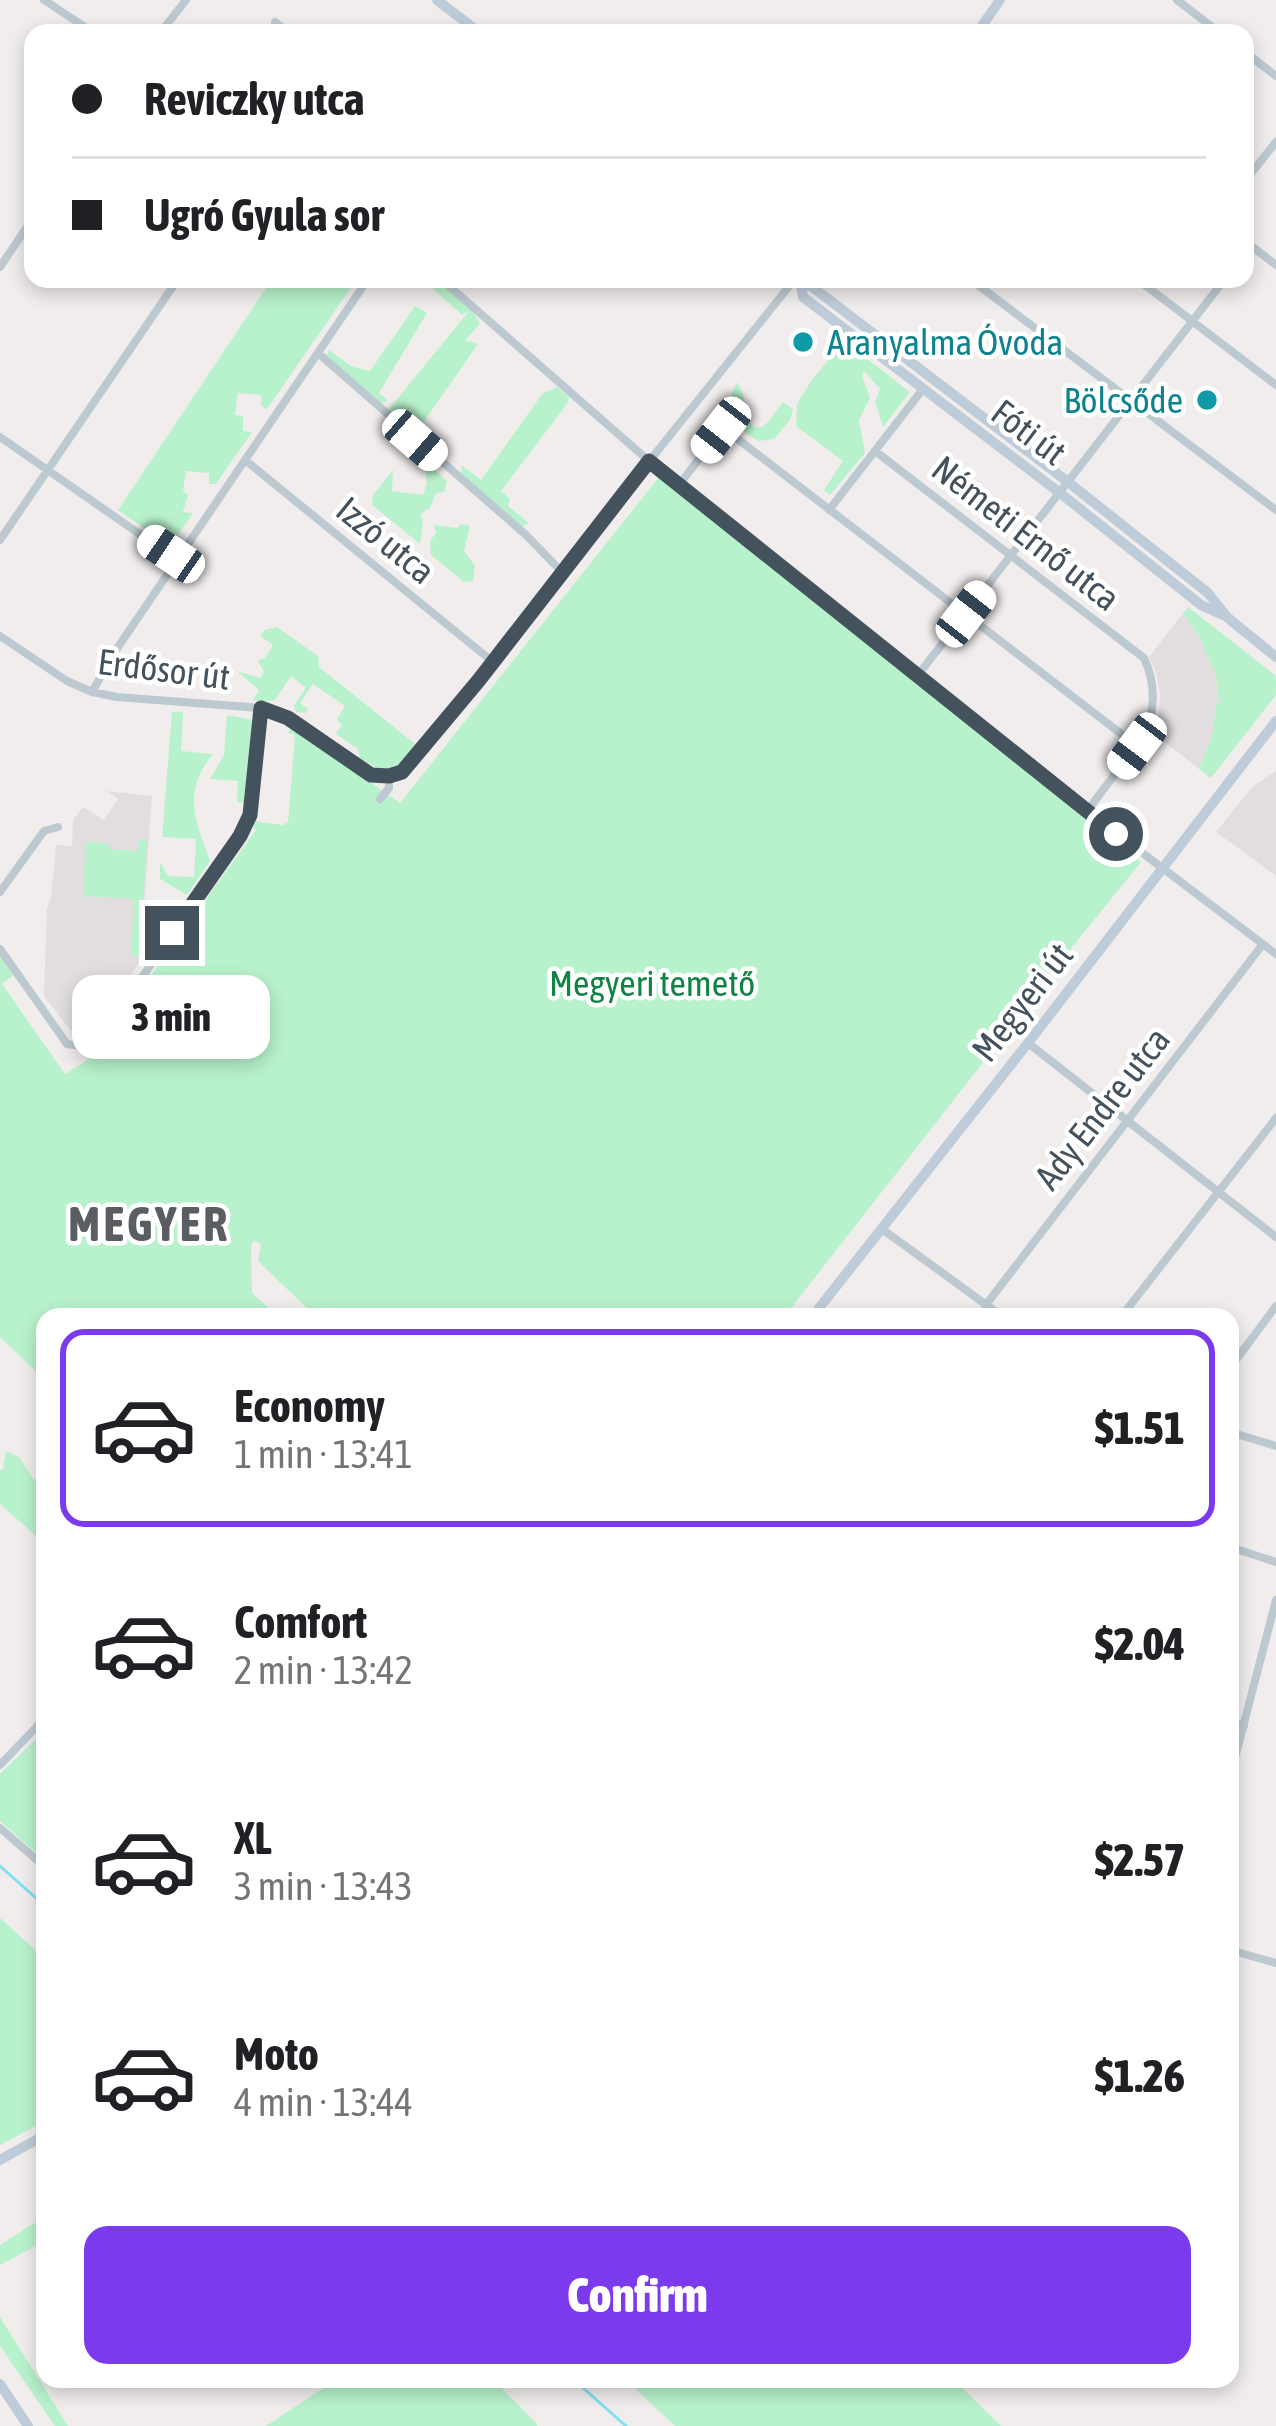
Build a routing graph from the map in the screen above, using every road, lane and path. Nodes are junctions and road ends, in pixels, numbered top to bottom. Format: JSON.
{"nodes":[{"id":1,"x":44,"y":0,"type":"edge"},
{"id":2,"x":186,"y":0,"type":"edge"},
{"id":3,"x":437,"y":0,"type":"edge"},
{"id":4,"x":1177,"y":0,"type":"edge"},
{"id":5,"x":274,"y":22,"type":"dead end"},
{"id":6,"x":80,"y":24,"type":"edge"},
{"id":7,"x":167,"y":24,"type":"edge"},
{"id":8,"x":277,"y":24,"type":"edge"},
{"id":9,"x":469,"y":24,"type":"edge"},
{"id":10,"x":1208,"y":24,"type":"edge"},
{"id":11,"x":1276,"y":142,"type":"edge"},
{"id":12,"x":1254,"y":170,"type":"edge"},
{"id":13,"x":24,"y":231,"type":"edge"},
{"id":14,"x":0,"y":267,"type":"edge"},
{"id":15,"x":172,"y":288,"type":"edge"},
{"id":16,"x":362,"y":288,"type":"edge"},
{"id":17,"x":452,"y":288,"type":"edge"},
{"id":18,"x":790,"y":288,"type":"edge"},
{"id":19,"x":799,"y":288,"type":"edge"},
{"id":20,"x":814,"y":288,"type":"edge"},
{"id":21,"x":982,"y":288,"type":"edge"},
{"id":22,"x":1150,"y":288,"type":"edge"},
{"id":23,"x":1218,"y":288,"type":"edge"},
{"id":24,"x":1193,"y":321,"type":"junction"},
{"id":25,"x":318,"y":353,"type":"junction"},
{"id":26,"x":1276,"y":385,"type":"edge"},
{"id":27,"x":923,"y":389,"type":"junction"},
{"id":28,"x":1132,"y":401,"type":"junction"},
{"id":29,"x":0,"y":437,"type":"edge"},
{"id":30,"x":875,"y":451,"type":"junction"},
{"id":31,"x":245,"y":460,"type":"junction"},
{"id":32,"x":649,"y":461,"type":"junction"},
{"id":33,"x":48,"y":470,"type":"junction"},
{"id":34,"x":679,"y":485,"type":"junction"},
{"id":35,"x":1064,"y":488,"type":"junction"},
{"id":36,"x":830,"y":510,"type":"junction"},
{"id":37,"x":1276,"y":510,"type":"edge"},
{"id":38,"x":0,"y":540,"type":"edge"},
{"id":39,"x":1011,"y":556,"type":"junction"},
{"id":40,"x":178,"y":560,"type":"junction"},
{"id":41,"x":562,"y":572,"type":"junction"},
{"id":42,"x":966,"y":614,"type":"junction"},
{"id":43,"x":0,"y":636,"type":"edge"},
{"id":44,"x":1276,"y":656,"type":"edge"},
{"id":45,"x":493,"y":662,"type":"junction"},
{"id":46,"x":918,"y":675,"type":"junction"},
{"id":47,"x":92,"y":692,"type":"junction"},
{"id":48,"x":261,"y":708,"type":"junction"},
{"id":49,"x":1276,"y":721,"type":"edge"},
{"id":50,"x":1137,"y":746,"type":"junction"},
{"id":51,"x":389,"y":776,"type":"junction"},
{"id":52,"x":380,"y":799,"type":"dead end"},
{"id":53,"x":1087,"y":812,"type":"junction"},
{"id":54,"x":58,"y":827,"type":"dead end"},
{"id":55,"x":1162,"y":869,"type":"junction"},
{"id":56,"x":0,"y":892,"type":"edge"},
{"id":57,"x":1264,"y":944,"type":"junction"},
{"id":58,"x":0,"y":949,"type":"edge"},
{"id":59,"x":1276,"y":954,"type":"edge"},
{"id":60,"x":1028,"y":1043,"type":"junction"},
{"id":61,"x":1276,"y":1118,"type":"edge"},
{"id":62,"x":1126,"y":1120,"type":"junction"},
{"id":63,"x":1218,"y":1192,"type":"junction"},
{"id":64,"x":882,"y":1228,"type":"junction"},
{"id":65,"x":1276,"y":1238,"type":"edge"},
{"id":66,"x":985,"y":1306,"type":"junction"},
{"id":67,"x":1276,"y":1306,"type":"edge"},
{"id":68,"x":821,"y":1308,"type":"edge"},
{"id":69,"x":988,"y":1308,"type":"edge"},
{"id":70,"x":1127,"y":1308,"type":"edge"},
{"id":71,"x":1239,"y":1356,"type":"edge"},
{"id":72,"x":1239,"y":1435,"type":"edge"},
{"id":73,"x":1276,"y":1446,"type":"edge"},
{"id":74,"x":1239,"y":1550,"type":"edge"},
{"id":75,"x":1276,"y":1562,"type":"edge"},
{"id":76,"x":1276,"y":1600,"type":"edge"},
{"id":77,"x":1264,"y":1649,"type":"junction"},
{"id":78,"x":1276,"y":1651,"type":"edge"},
{"id":79,"x":1239,"y":1724,"type":"edge"},
{"id":80,"x":1244,"y":1726,"type":"junction"},
{"id":81,"x":36,"y":1727,"type":"edge"},
{"id":82,"x":1239,"y":1744,"type":"edge"},
{"id":83,"x":0,"y":1765,"type":"edge"},
{"id":84,"x":0,"y":1828,"type":"edge"},
{"id":85,"x":36,"y":1859,"type":"edge"},
{"id":86,"x":1239,"y":1953,"type":"edge"},
{"id":87,"x":1276,"y":1964,"type":"edge"},
{"id":88,"x":36,"y":2140,"type":"edge"},
{"id":89,"x":0,"y":2160,"type":"edge"},
{"id":90,"x":0,"y":2384,"type":"edge"},
{"id":91,"x":28,"y":2426,"type":"edge"}],
"edges":[{"from":1,"to":6,"type":"street"},
{"from":2,"to":7,"type":"street"},
{"from":3,"to":9,"type":"street"},
{"from":4,"to":10,"type":"street"},
{"from":5,"to":8,"type":"street"},
{"from":11,"to":12,"type":"street"},
{"from":13,"to":14,"type":"street"},
{"from":15,"to":33,"type":"street"},
{"from":16,"to":25,"type":"street"},
{"from":17,"to":32,"type":"street"},
{"from":18,"to":32,"type":"street"},
{"from":19,"to":27,"type":"street","name":"Fóti út"},
{"from":20,"to":35,"type":"street","name":"Fóti út"},
{"from":21,"to":28,"type":"street"},
{"from":22,"to":24,"type":"street"},
{"from":23,"to":24,"type":"street"},
{"from":24,"to":26,"type":"street"},
{"from":24,"to":28,"type":"street"},
{"from":25,"to":31,"type":"street"},
{"from":25,"to":41,"type":"street"},
{"from":27,"to":30,"type":"street"},
{"from":27,"to":35,"type":"street","name":"Fóti út"},
{"from":28,"to":35,"type":"street"},
{"from":28,"to":37,"type":"street"},
{"from":29,"to":33,"type":"street"},
{"from":30,"to":36,"type":"street"},
{"from":30,"to":39,"type":"street","name":"Németi Ernő utca"},
{"from":31,"to":40,"type":"street"},
{"from":31,"to":45,"type":"street","name":"Izzó utca"},
{"from":32,"to":34,"type":"street"},
{"from":32,"to":41,"type":"street"},
{"from":33,"to":38,"type":"street"},
{"from":33,"to":40,"type":"street"},
{"from":34,"to":36,"type":"street"},
{"from":34,"to":46,"type":"street"},
{"from":35,"to":39,"type":"street"},
{"from":35,"to":44,"type":"street","name":"Fóti út"},
{"from":36,"to":42,"type":"street"},
{"from":39,"to":42,"type":"street"},
{"from":39,"to":50,"type":"street","name":"Németi Ernő utca"},
{"from":40,"to":47,"type":"street"},
{"from":41,"to":45,"type":"street"},
{"from":42,"to":46,"type":"street"},
{"from":42,"to":50,"type":"street"},
{"from":43,"to":47,"type":"street","name":"Erdősor út"},
{"from":45,"to":51,"type":"street"},
{"from":46,"to":53,"type":"street"},
{"from":47,"to":48,"type":"street","name":"Erdősor út"},
{"from":48,"to":51,"type":"street","name":"Erdősor út"},
{"from":48,"to":58,"type":"street"},
{"from":49,"to":55,"type":"street","name":"Megyeri út"},
{"from":50,"to":53,"type":"street"},
{"from":51,"to":52,"type":"street"},
{"from":53,"to":55,"type":"street"},
{"from":54,"to":56,"type":"street"},
{"from":55,"to":57,"type":"street"},
{"from":55,"to":60,"type":"street","name":"Megyeri út"},
{"from":57,"to":59,"type":"street"},
{"from":57,"to":62,"type":"street","name":"Ady Endre utca"},
{"from":60,"to":62,"type":"street"},
{"from":60,"to":64,"type":"street","name":"Megyeri út"},
{"from":61,"to":63,"type":"street"},
{"from":62,"to":63,"type":"street"},
{"from":62,"to":66,"type":"street","name":"Ady Endre utca"},
{"from":63,"to":65,"type":"street"},
{"from":63,"to":70,"type":"street"},
{"from":64,"to":66,"type":"street"},
{"from":64,"to":68,"type":"street","name":"Megyeri út"},
{"from":66,"to":69,"type":"street"},
{"from":67,"to":71,"type":"street"},
{"from":72,"to":73,"type":"street"},
{"from":74,"to":75,"type":"street"},
{"from":76,"to":77,"type":"street"},
{"from":77,"to":78,"type":"street"},
{"from":77,"to":80,"type":"street"},
{"from":79,"to":80,"type":"street"},
{"from":80,"to":82,"type":"street"},
{"from":81,"to":83,"type":"street"},
{"from":84,"to":85,"type":"street"},
{"from":86,"to":87,"type":"street"},
{"from":88,"to":89,"type":"street"},
{"from":90,"to":91,"type":"street"}]}
